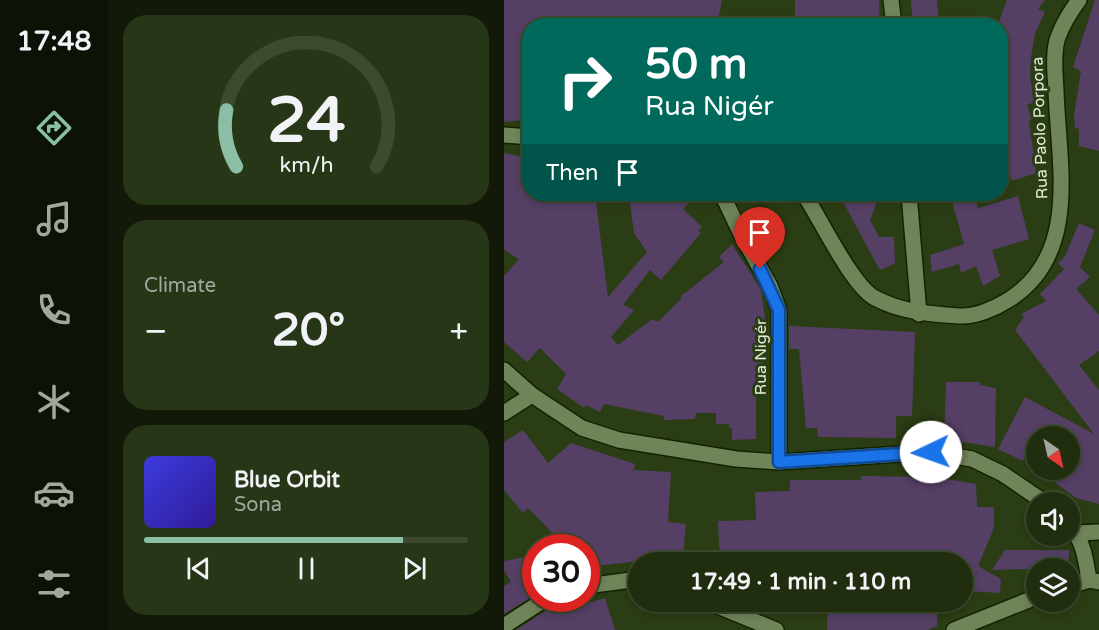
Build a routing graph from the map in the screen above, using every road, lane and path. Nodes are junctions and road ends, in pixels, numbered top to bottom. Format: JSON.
{"nodes":[{"id":1,"x":891,"y":0,"type":"edge"},
{"id":2,"x":1079,"y":0,"type":"edge"},
{"id":3,"x":893,"y":18,"type":"edge"},
{"id":4,"x":504,"y":135,"type":"edge"},
{"id":5,"x":522,"y":136,"type":"edge"},
{"id":6,"x":726,"y":201,"type":"edge"},
{"id":7,"x":808,"y":201,"type":"edge"},
{"id":8,"x":910,"y":201,"type":"edge"},
{"id":9,"x":919,"y":314,"type":"junction"},
{"id":10,"x":504,"y":370,"type":"edge"},
{"id":11,"x":532,"y":395,"type":"junction"},
{"id":12,"x":504,"y":413,"type":"edge"},
{"id":13,"x":779,"y":462,"type":"junction"},
{"id":14,"x":1029,"y":492,"type":"edge"},
{"id":15,"x":1080,"y":530,"type":"edge"},
{"id":16,"x":1099,"y":532,"type":"edge"},
{"id":17,"x":1080,"y":545,"type":"edge"},
{"id":18,"x":628,"y":580,"type":"edge"},
{"id":19,"x":1094,"y":581,"type":"edge"},
{"id":20,"x":600,"y":584,"type":"edge"},
{"id":21,"x":1026,"y":601,"type":"edge"},
{"id":22,"x":526,"y":612,"type":"edge"},
{"id":23,"x":732,"y":612,"type":"edge"},
{"id":24,"x":504,"y":626,"type":"edge"},
{"id":25,"x":776,"y":630,"type":"edge"},
{"id":26,"x":954,"y":630,"type":"edge"}],
"edges":[{"from":1,"to":3,"type":"street"},
{"from":2,"to":9,"type":"street","name":"Rua Paolo Porpora"},
{"from":4,"to":5,"type":"street"},
{"from":6,"to":13,"type":"street","name":"Rua Nigér"},
{"from":7,"to":9,"type":"street","name":"Rua Paolo Porpora"},
{"from":8,"to":9,"type":"street"},
{"from":10,"to":11,"type":"street"},
{"from":11,"to":12,"type":"street"},
{"from":11,"to":13,"type":"street"},
{"from":13,"to":14,"type":"street"},
{"from":15,"to":16,"type":"street"},
{"from":17,"to":19,"type":"street"},
{"from":18,"to":20,"type":"street"},
{"from":21,"to":26,"type":"street"},
{"from":22,"to":24,"type":"street"},
{"from":23,"to":25,"type":"street"}]}
